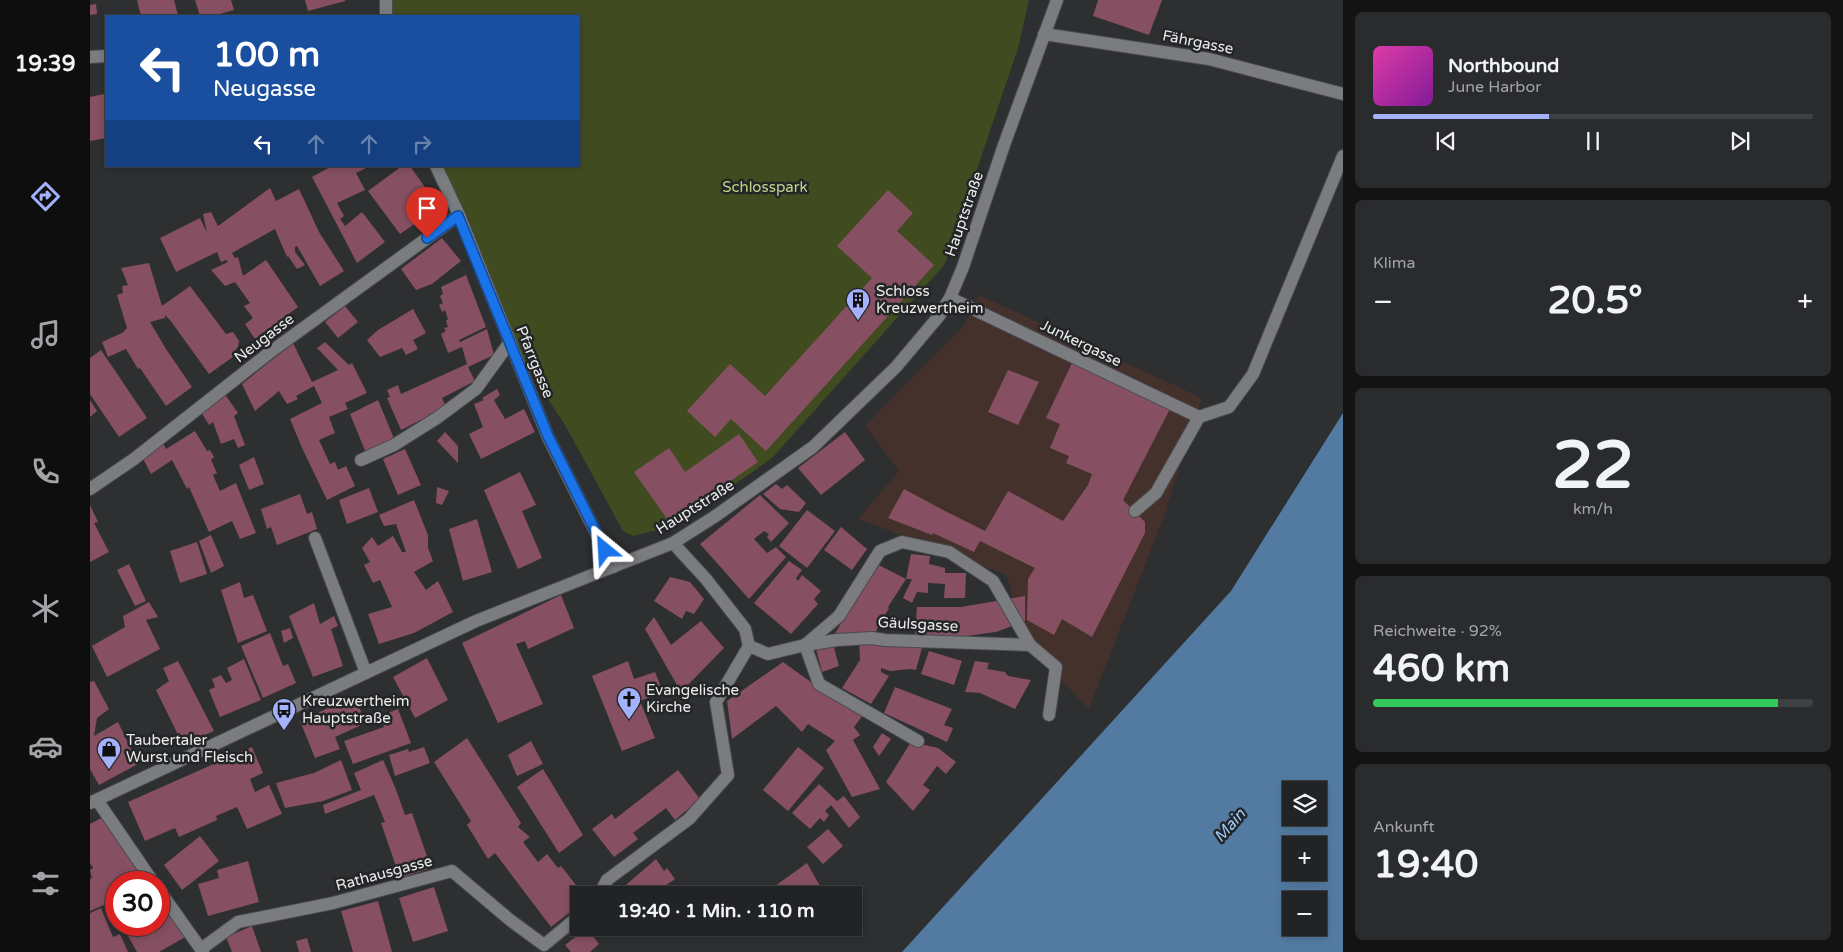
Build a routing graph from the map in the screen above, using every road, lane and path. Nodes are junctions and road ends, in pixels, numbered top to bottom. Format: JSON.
{"nodes":[{"id":1,"x":386,"y":0,"type":"edge"},
{"id":2,"x":1057,"y":0,"type":"edge"},
{"id":3,"x":386,"y":15,"type":"edge"},
{"id":4,"x":1044,"y":34,"type":"junction"},
{"id":5,"x":105,"y":56,"type":"edge"},
{"id":6,"x":90,"y":57,"type":"edge"},
{"id":7,"x":1343,"y":94,"type":"edge"},
{"id":8,"x":1343,"y":156,"type":"edge"},
{"id":9,"x":436,"y":167,"type":"edge"},
{"id":10,"x":458,"y":216,"type":"junction"},
{"id":11,"x":950,"y":298,"type":"junction"},
{"id":12,"x":510,"y":342,"type":"junction"},
{"id":13,"x":1199,"y":417,"type":"junction"},
{"id":14,"x":361,"y":460,"type":"dead end"},
{"id":15,"x":90,"y":489,"type":"edge"},
{"id":16,"x":1135,"y":512,"type":"dead end"},
{"id":17,"x":315,"y":538,"type":"dead end"},
{"id":18,"x":673,"y":543,"type":"junction"},
{"id":19,"x":613,"y":566,"type":"junction"},
{"id":20,"x":805,"y":645,"type":"junction"},
{"id":21,"x":1030,"y":645,"type":"junction"},
{"id":22,"x":749,"y":646,"type":"junction"},
{"id":23,"x":366,"y":673,"type":"junction"},
{"id":24,"x":1049,"y":715,"type":"dead end"},
{"id":25,"x":918,"y":741,"type":"dead end"},
{"id":26,"x":94,"y":801,"type":"edge"},
{"id":27,"x":145,"y":871,"type":"edge"},
{"id":28,"x":604,"y":886,"type":"edge"},
{"id":29,"x":170,"y":906,"type":"edge"},
{"id":30,"x":570,"y":923,"type":"edge"},
{"id":31,"x":202,"y":951,"type":"edge"}],
"edges":[{"from":1,"to":3,"type":"street"},
{"from":2,"to":4,"type":"street","name":"Hauptstraße"},
{"from":4,"to":7,"type":"street","name":"Fährgasse"},
{"from":4,"to":11,"type":"street","name":"Hauptstraße"},
{"from":5,"to":6,"type":"street"},
{"from":8,"to":13,"type":"street"},
{"from":9,"to":10,"type":"street","name":"Pfarrgasse"},
{"from":10,"to":12,"type":"street","name":"Pfarrgasse"},
{"from":10,"to":15,"type":"street","name":"Neugasse"},
{"from":11,"to":13,"type":"street","name":"Junkergasse"},
{"from":11,"to":18,"type":"street","name":"Hauptstraße"},
{"from":12,"to":14,"type":"street"},
{"from":12,"to":19,"type":"street","name":"Pfarrgasse"},
{"from":13,"to":16,"type":"street"},
{"from":17,"to":23,"type":"street"},
{"from":18,"to":19,"type":"street","name":"Hauptstraße"},
{"from":18,"to":22,"type":"street"},
{"from":19,"to":23,"type":"street","name":"Hauptstraße"},
{"from":20,"to":21,"type":"street","name":"Gäulsgasse"},
{"from":20,"to":21,"type":"street","name":"Gäulsgasse"},
{"from":20,"to":22,"type":"street","name":"Gäulsgasse"},
{"from":20,"to":25,"type":"street"},
{"from":21,"to":24,"type":"street","name":"Gäulsgasse"},
{"from":22,"to":28,"type":"street"},
{"from":23,"to":26,"type":"street","name":"Hauptstraße"},
{"from":26,"to":27,"type":"street"},
{"from":29,"to":31,"type":"street"},
{"from":30,"to":31,"type":"street","name":"Rathausgasse"}]}
